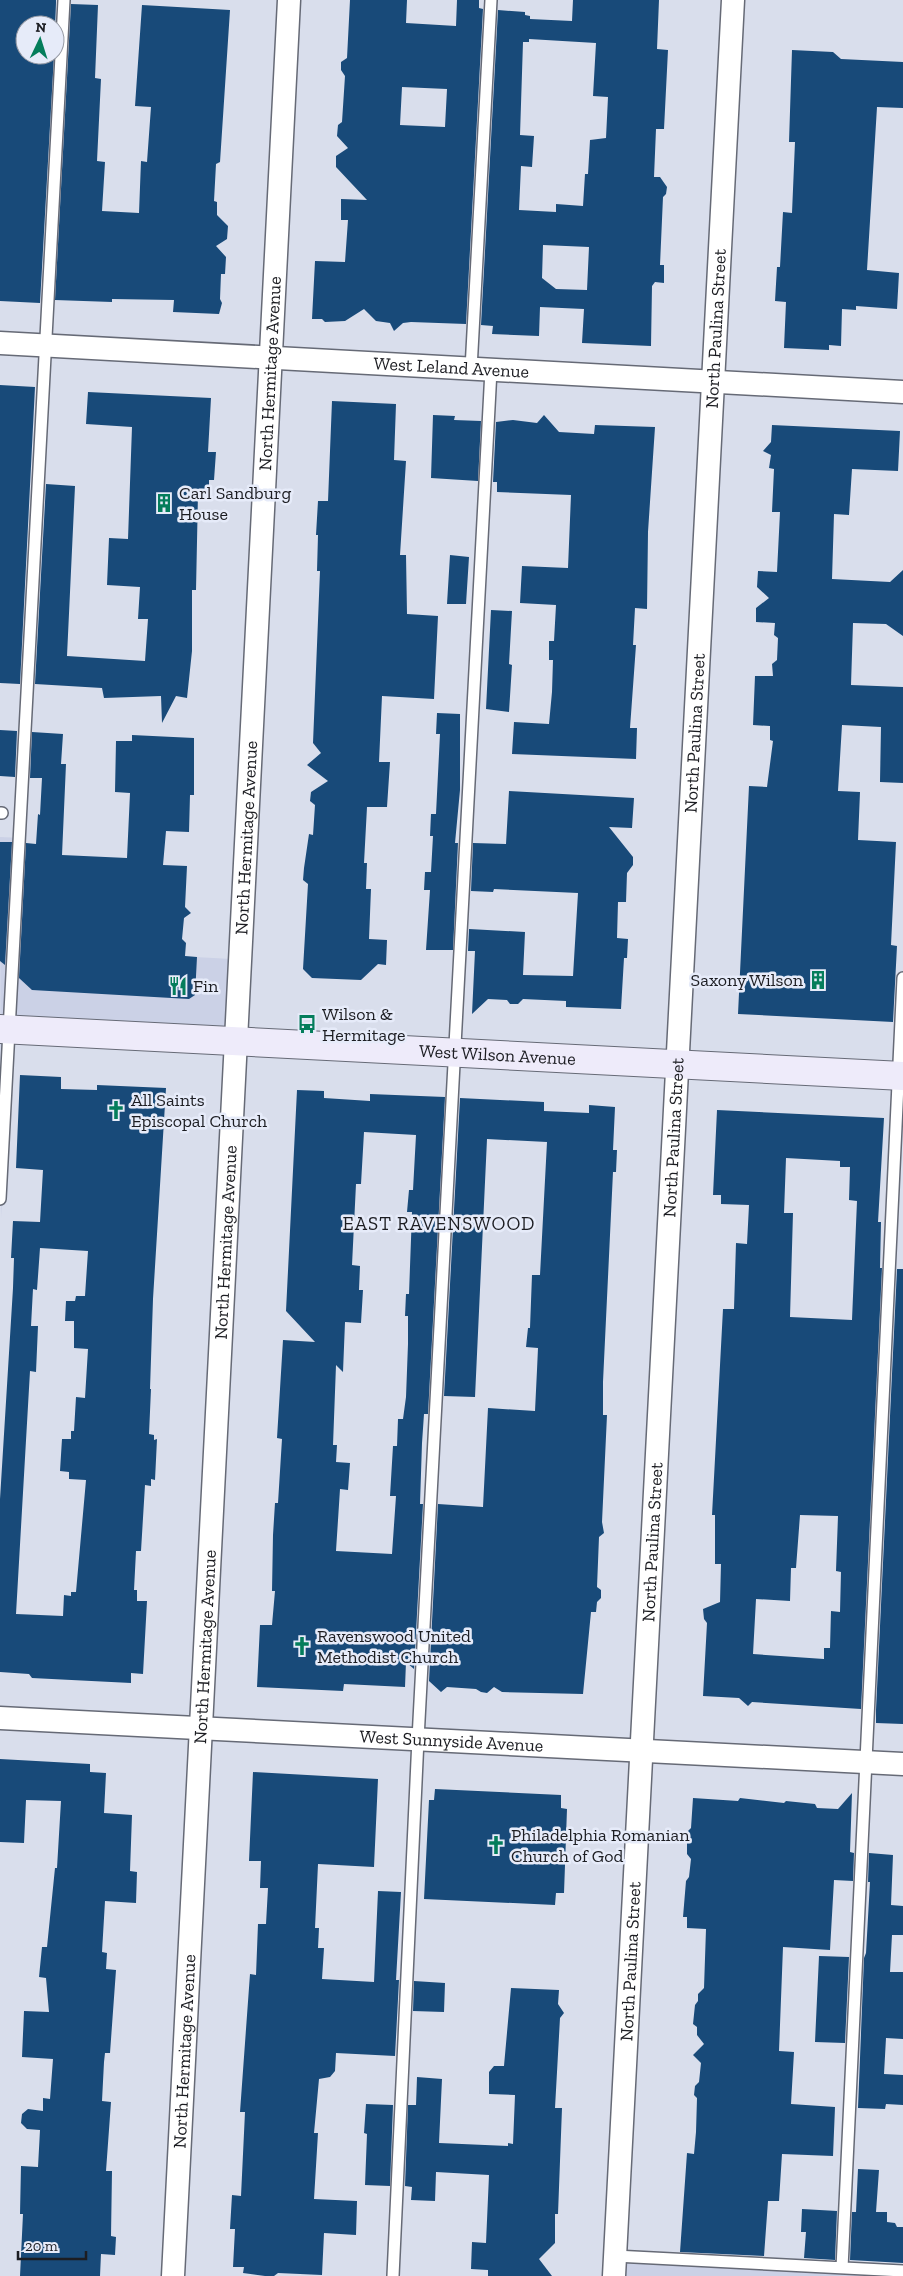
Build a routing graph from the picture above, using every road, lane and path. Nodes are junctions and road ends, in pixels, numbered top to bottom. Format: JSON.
{"nodes":[{"id":1,"x":64,"y":0,"type":"edge"},
{"id":2,"x":289,"y":0,"type":"edge"},
{"id":3,"x":491,"y":0,"type":"edge"},
{"id":4,"x":733,"y":0,"type":"edge"},
{"id":5,"x":0,"y":343,"type":"edge"},
{"id":6,"x":46,"y":345,"type":"junction"},
{"id":7,"x":271,"y":358,"type":"junction"},
{"id":8,"x":481,"y":369,"type":"junction"},
{"id":9,"x":714,"y":382,"type":"junction"},
{"id":10,"x":903,"y":392,"type":"edge"},
{"id":11,"x":903,"y":978,"type":"edge"},
{"id":12,"x":4,"y":1029,"type":"edge"},
{"id":13,"x":236,"y":1041,"type":"junction"},
{"id":14,"x":455,"y":1053,"type":"junction"},
{"id":15,"x":678,"y":1064,"type":"junction"},
{"id":16,"x":900,"y":1076,"type":"edge"},
{"id":17,"x":0,"y":1199,"type":"edge"},
{"id":18,"x":0,"y":1718,"type":"edge"},
{"id":19,"x":201,"y":1728,"type":"junction"},
{"id":20,"x":418,"y":1739,"type":"junction"},
{"id":21,"x":642,"y":1751,"type":"junction"},
{"id":22,"x":864,"y":1762,"type":"junction"},
{"id":23,"x":903,"y":1764,"type":"edge"},
{"id":24,"x":615,"y":2266,"type":"edge"},
{"id":25,"x":842,"y":2268,"type":"junction"},
{"id":26,"x":903,"y":2270,"type":"edge"},
{"id":27,"x":173,"y":2276,"type":"edge"},
{"id":28,"x":393,"y":2276,"type":"edge"}],
"edges":[{"from":1,"to":6,"type":"lane"},
{"from":2,"to":7,"type":"street","name":"North Hermitage Avenue"},
{"from":3,"to":8,"type":"lane"},
{"from":4,"to":9,"type":"street","name":"North Paulina Street"},
{"from":5,"to":6,"type":"street","name":"West Leland Avenue"},
{"from":6,"to":7,"type":"street","name":"West Leland Avenue"},
{"from":6,"to":12,"type":"lane"},
{"from":7,"to":8,"type":"street","name":"West Leland Avenue"},
{"from":7,"to":13,"type":"street","name":"North Hermitage Avenue"},
{"from":8,"to":9,"type":"street","name":"West Leland Avenue"},
{"from":8,"to":14,"type":"lane"},
{"from":9,"to":10,"type":"street","name":"West Leland Avenue"},
{"from":9,"to":15,"type":"street","name":"North Paulina Street"},
{"from":11,"to":16,"type":"lane"},
{"from":12,"to":13,"type":"street","name":"West Wilson Avenue"},
{"from":12,"to":17,"type":"lane"},
{"from":13,"to":14,"type":"street","name":"West Wilson Avenue"},
{"from":13,"to":19,"type":"street","name":"North Hermitage Avenue"},
{"from":14,"to":15,"type":"street","name":"West Wilson Avenue"},
{"from":14,"to":20,"type":"lane"},
{"from":15,"to":16,"type":"street","name":"West Wilson Avenue"},
{"from":15,"to":21,"type":"street","name":"North Paulina Street"},
{"from":16,"to":22,"type":"lane"},
{"from":18,"to":19,"type":"street","name":"West Sunnyside Avenue"},
{"from":19,"to":20,"type":"street","name":"West Sunnyside Avenue"},
{"from":19,"to":27,"type":"street","name":"North Hermitage Avenue"},
{"from":20,"to":21,"type":"street","name":"West Sunnyside Avenue"},
{"from":20,"to":28,"type":"lane"},
{"from":21,"to":22,"type":"street","name":"West Sunnyside Avenue"},
{"from":21,"to":24,"type":"street","name":"North Paulina Street"},
{"from":22,"to":23,"type":"street","name":"West Sunnyside Avenue"},
{"from":22,"to":25,"type":"lane"},
{"from":24,"to":25,"type":"lane"},
{"from":25,"to":26,"type":"lane"}]}
